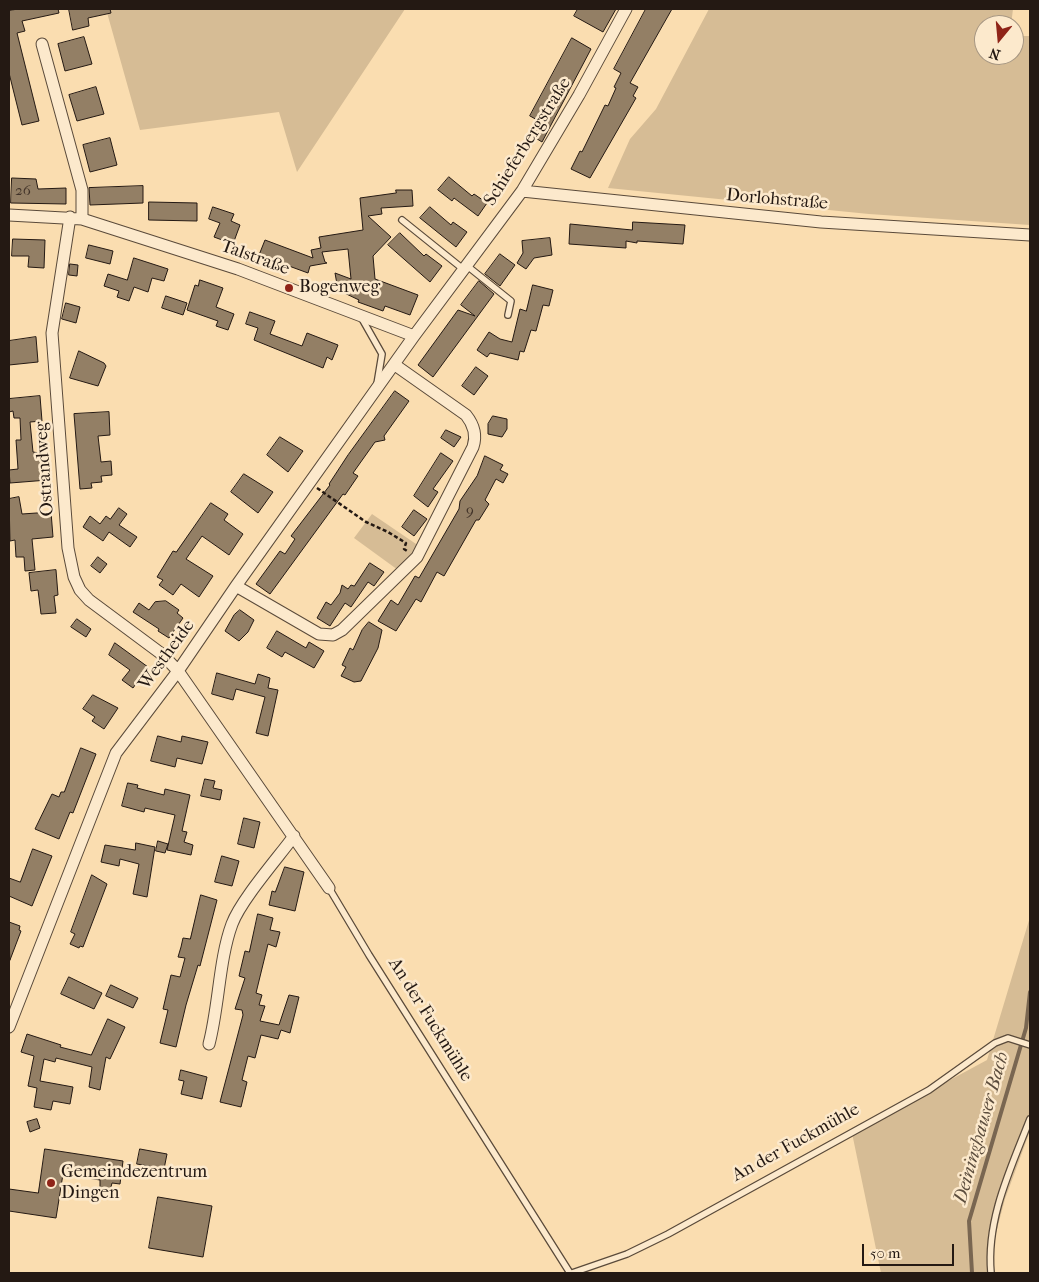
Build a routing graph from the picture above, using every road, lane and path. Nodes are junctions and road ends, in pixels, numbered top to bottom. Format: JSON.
{"nodes":[{"id":1,"x":626,"y":9,"type":"edge"},
{"id":2,"x":42,"y":44,"type":"dead end"},
{"id":3,"x":522,"y":191,"type":"junction"},
{"id":4,"x":9,"y":215,"type":"edge"},
{"id":5,"x":70,"y":217,"type":"junction"},
{"id":6,"x":82,"y":219,"type":"junction"},
{"id":7,"x":402,"y":220,"type":"dead end"},
{"id":8,"x":1030,"y":235,"type":"edge"},
{"id":9,"x":464,"y":267,"type":"junction"},
{"id":10,"x":508,"y":315,"type":"dead end"},
{"id":11,"x":361,"y":317,"type":"junction"},
{"id":12,"x":414,"y":336,"type":"junction"},
{"id":13,"x":394,"y":365,"type":"junction"},
{"id":14,"x":376,"y":390,"type":"junction"},
{"id":15,"x":310,"y":483,"type":"junction"},
{"id":16,"x":404,"y":549,"type":"dead end"},
{"id":17,"x":236,"y":586,"type":"junction"},
{"id":18,"x":178,"y":671,"type":"junction"},
{"id":19,"x":294,"y":836,"type":"junction"},
{"id":20,"x":330,"y":888,"type":"joint"},
{"id":21,"x":9,"y":1027,"type":"edge"},
{"id":22,"x":209,"y":1044,"type":"dead end"},
{"id":23,"x":1030,"y":1044,"type":"edge"},
{"id":24,"x":1030,"y":1118,"type":"edge"},
{"id":25,"x":571,"y":1273,"type":"edge"},
{"id":26,"x":991,"y":1273,"type":"edge"}],
"edges":[{"from":1,"to":3,"type":"street","name":"Schieferbergstraße"},
{"from":2,"to":6,"type":"street"},
{"from":3,"to":8,"type":"street","name":"Dorlohstraße"},
{"from":3,"to":9,"type":"street","name":"Schieferbergstraße"},
{"from":4,"to":5,"type":"street","name":"Talstraße"},
{"from":5,"to":6,"type":"street","name":"Talstraße"},
{"from":5,"to":18,"type":"street","name":"Ostrandweg"},
{"from":6,"to":11,"type":"street","name":"Talstraße"},
{"from":7,"to":9,"type":"lane"},
{"from":9,"to":10,"type":"lane"},
{"from":9,"to":12,"type":"street","name":"Schieferbergstraße"},
{"from":11,"to":12,"type":"street","name":"Talstraße"},
{"from":11,"to":14,"type":"lane"},
{"from":12,"to":13,"type":"street","name":"Westheide"},
{"from":13,"to":14,"type":"street","name":"Westheide"},
{"from":13,"to":17,"type":"street"},
{"from":14,"to":15,"type":"street","name":"Westheide"},
{"from":15,"to":16,"type":"path"},
{"from":15,"to":17,"type":"street","name":"Westheide"},
{"from":17,"to":18,"type":"street","name":"Westheide"},
{"from":18,"to":19,"type":"street","name":"An der Fuckmühle"},
{"from":18,"to":21,"type":"street","name":"Westheide"},
{"from":19,"to":20,"type":"street","name":"An der Fuckmühle"},
{"from":19,"to":22,"type":"street"},
{"from":20,"to":25,"type":"lane","name":"An der Fuckmühle"},
{"from":23,"to":25,"type":"lane","name":"An der Fuckmühle"},
{"from":24,"to":26,"type":"lane"}]}
